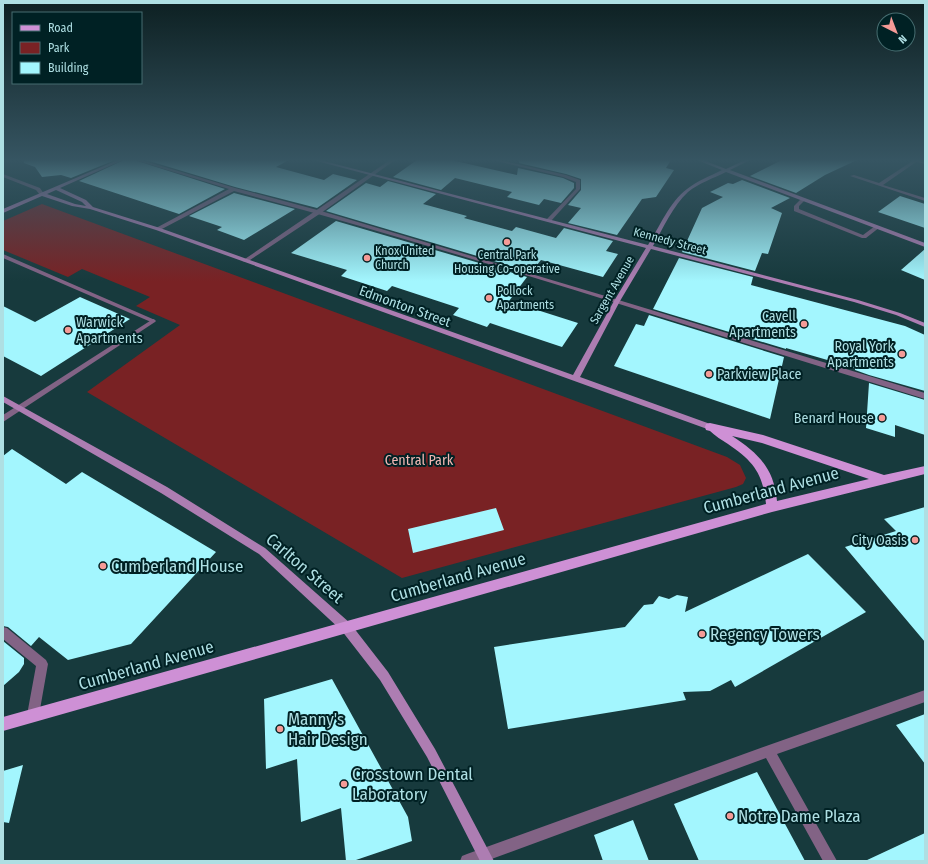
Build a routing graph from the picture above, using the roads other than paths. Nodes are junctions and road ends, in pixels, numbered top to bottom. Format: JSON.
{"nodes":[{"id":1,"x":27,"y":200,"type":"edge"},
{"id":2,"x":60,"y":200,"type":"edge"},
{"id":3,"x":82,"y":200,"type":"edge"},
{"id":4,"x":212,"y":200,"type":"edge"},
{"id":5,"x":275,"y":200,"type":"edge"},
{"id":6,"x":336,"y":200,"type":"edge"},
{"id":7,"x":472,"y":200,"type":"edge"},
{"id":8,"x":567,"y":200,"type":"edge"},
{"id":9,"x":678,"y":200,"type":"edge"},
{"id":10,"x":803,"y":200,"type":"edge"},
{"id":11,"x":807,"y":200,"type":"edge"},
{"id":12,"x":91,"y":208,"type":"junction"},
{"id":13,"x":3,"y":210,"type":"edge"},
{"id":14,"x":319,"y":212,"type":"junction"},
{"id":15,"x":549,"y":220,"type":"junction"},
{"id":16,"x":877,"y":227,"type":"junction"},
{"id":17,"x":158,"y":230,"type":"junction"},
{"id":18,"x":925,"y":245,"type":"edge"},
{"id":19,"x":650,"y":247,"type":"junction"},
{"id":20,"x":3,"y":256,"type":"edge"},
{"id":21,"x":245,"y":261,"type":"junction"},
{"id":22,"x":617,"y":301,"type":"junction"},
{"id":23,"x":925,"y":325,"type":"edge"},
{"id":24,"x":575,"y":379,"type":"junction"},
{"id":25,"x":925,"y":396,"type":"edge"},
{"id":26,"x":3,"y":399,"type":"edge"},
{"id":27,"x":19,"y":408,"type":"junction"},
{"id":28,"x":3,"y":419,"type":"edge"},
{"id":29,"x":710,"y":427,"type":"junction"},
{"id":30,"x":925,"y":470,"type":"edge"},
{"id":31,"x":883,"y":480,"type":"junction"},
{"id":32,"x":772,"y":507,"type":"junction"},
{"id":33,"x":346,"y":627,"type":"junction"},
{"id":34,"x":3,"y":632,"type":"edge"},
{"id":35,"x":925,"y":696,"type":"edge"},
{"id":36,"x":33,"y":715,"type":"junction"},
{"id":37,"x":3,"y":724,"type":"edge"},
{"id":38,"x":769,"y":751,"type":"junction"},
{"id":39,"x":486,"y":858,"type":"edge"},
{"id":40,"x":468,"y":861,"type":"edge"},
{"id":41,"x":830,"y":861,"type":"edge"}],
"edges":[{"from":1,"to":13,"type":"street"},
{"from":2,"to":12,"type":"street","name":"Edmonton Street"},
{"from":3,"to":12,"type":"street","name":"Edmonton Street"},
{"from":4,"to":17,"type":"street"},
{"from":5,"to":14,"type":"street"},
{"from":6,"to":14,"type":"street"},
{"from":7,"to":15,"type":"street","name":"Kennedy Street"},
{"from":8,"to":15,"type":"street"},
{"from":9,"to":19,"type":"street","name":"Sargent Avenue"},
{"from":10,"to":16,"type":"street"},
{"from":11,"to":16,"type":"street"},
{"from":12,"to":17,"type":"street","name":"Edmonton Street"},
{"from":14,"to":21,"type":"street"},
{"from":14,"to":22,"type":"street"},
{"from":15,"to":19,"type":"street","name":"Kennedy Street"},
{"from":16,"to":18,"type":"street"},
{"from":17,"to":21,"type":"street","name":"Edmonton Street"},
{"from":19,"to":22,"type":"street","name":"Sargent Avenue"},
{"from":19,"to":23,"type":"street","name":"Kennedy Street"},
{"from":20,"to":27,"type":"street"},
{"from":21,"to":24,"type":"street","name":"Edmonton Street"},
{"from":22,"to":24,"type":"street","name":"Sargent Avenue"},
{"from":22,"to":25,"type":"street"},
{"from":24,"to":29,"type":"street","name":"Edmonton Street"},
{"from":26,"to":27,"type":"street","name":"Carlton Street"},
{"from":27,"to":28,"type":"street"},
{"from":27,"to":33,"type":"street","name":"Carlton Street"},
{"from":29,"to":31,"type":"main road"},
{"from":29,"to":32,"type":"main road"},
{"from":30,"to":31,"type":"main road","name":"Cumberland Avenue"},
{"from":31,"to":32,"type":"main road","name":"Cumberland Avenue"},
{"from":32,"to":33,"type":"main road","name":"Cumberland Avenue"},
{"from":33,"to":36,"type":"main road","name":"Cumberland Avenue"},
{"from":33,"to":39,"type":"street","name":"Carlton Street"},
{"from":34,"to":36,"type":"street"},
{"from":35,"to":38,"type":"street"},
{"from":36,"to":37,"type":"main road","name":"Cumberland Avenue"},
{"from":38,"to":39,"type":"street"},
{"from":38,"to":41,"type":"street"},
{"from":39,"to":40,"type":"street"}]}
